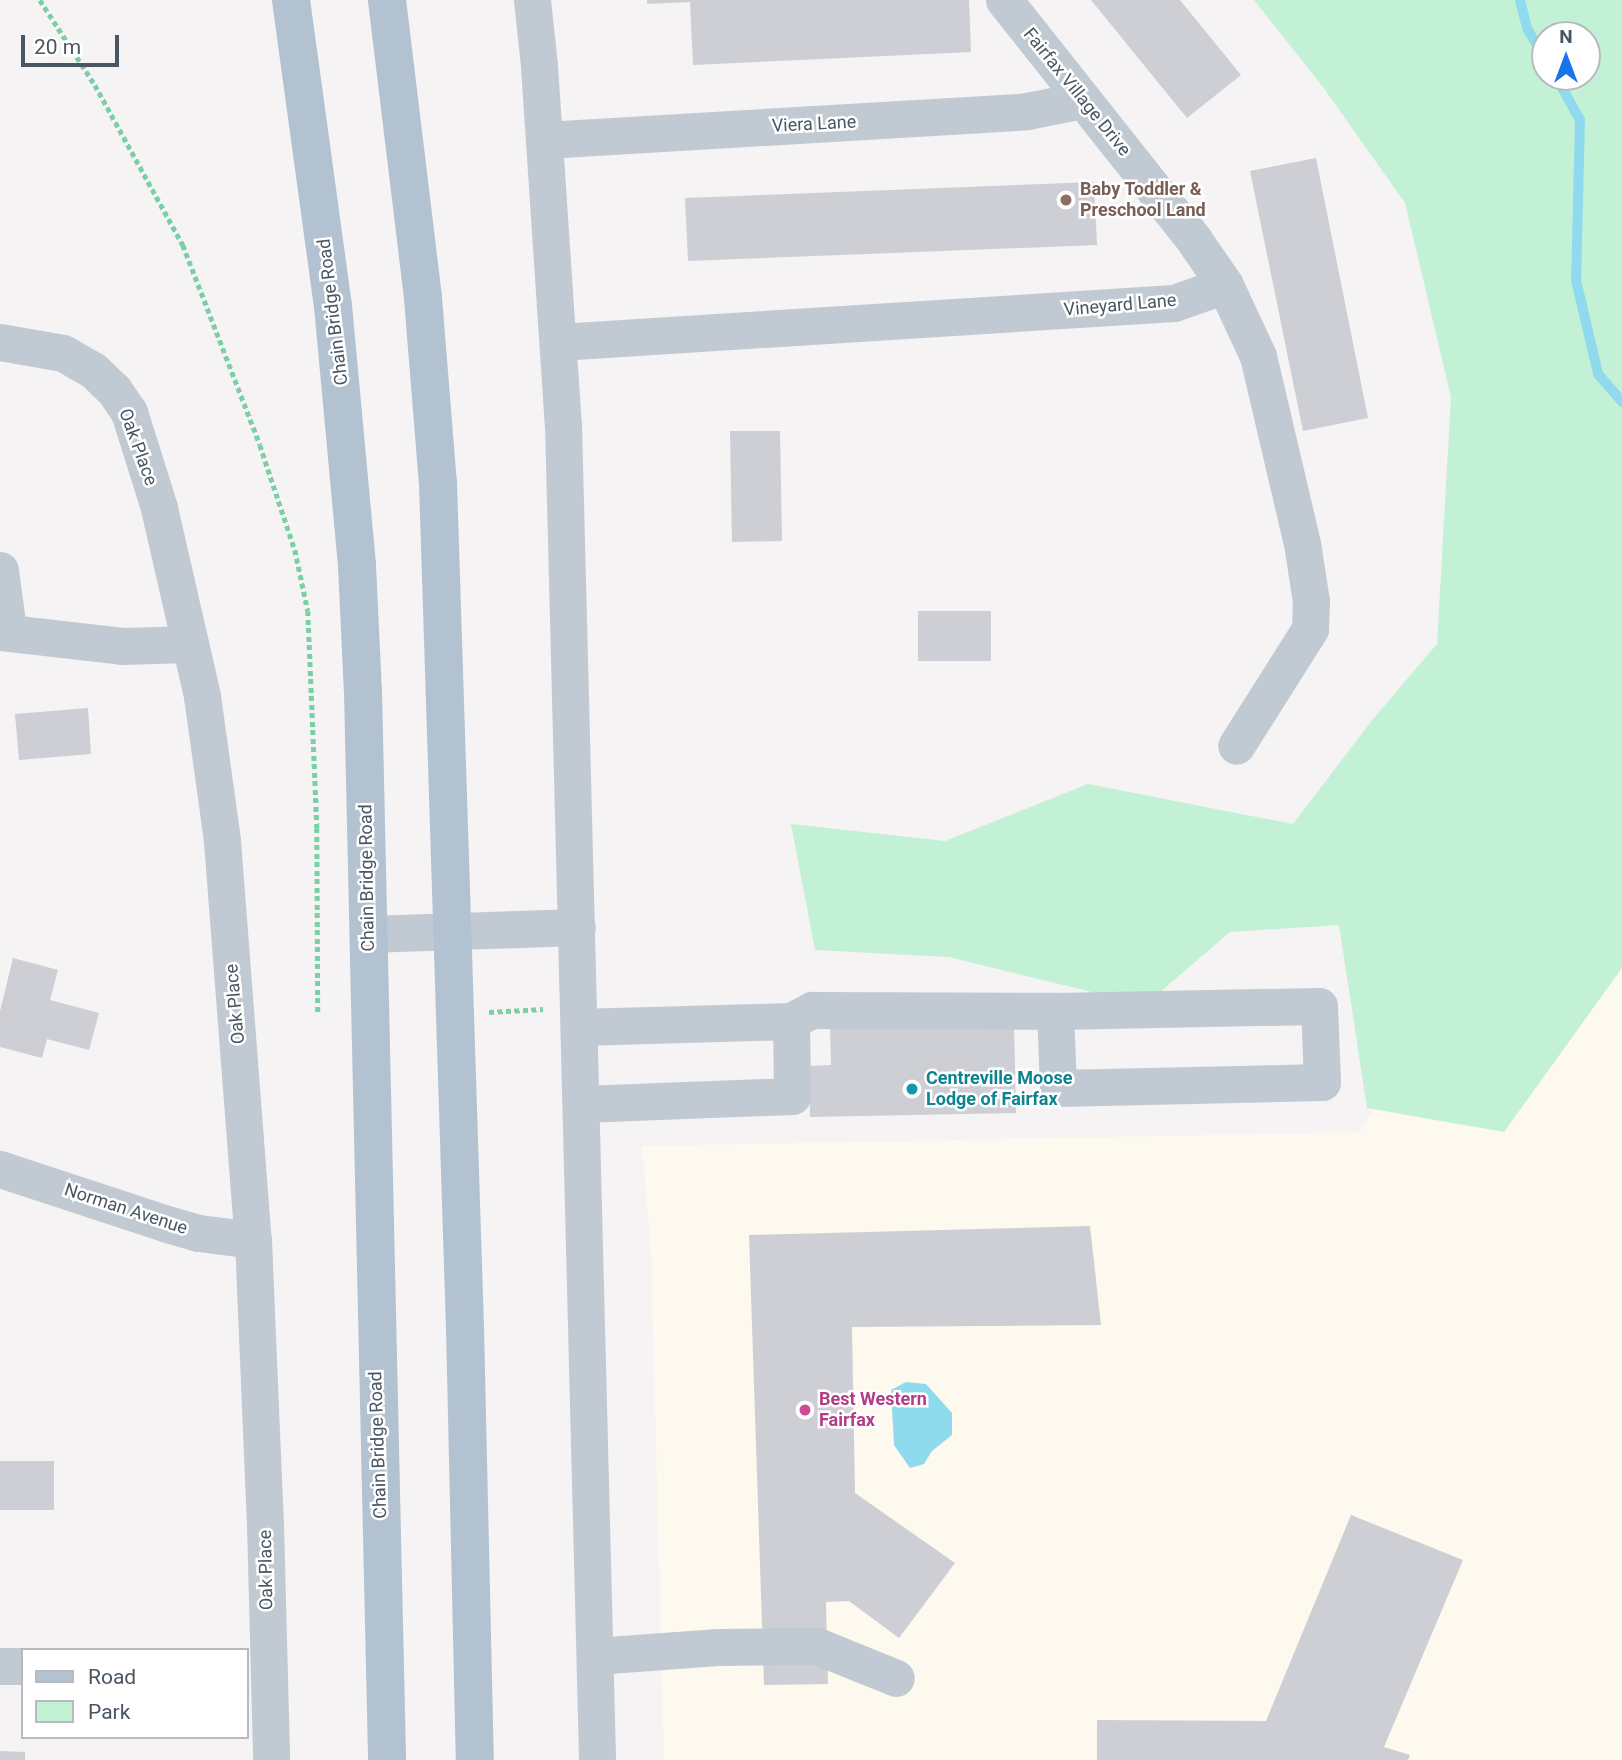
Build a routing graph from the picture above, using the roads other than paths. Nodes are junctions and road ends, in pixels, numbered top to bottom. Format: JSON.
{"nodes":[{"id":1,"x":291,"y":0,"type":"edge"},
{"id":2,"x":387,"y":0,"type":"edge"},
{"id":3,"x":532,"y":0,"type":"edge"},
{"id":4,"x":1004,"y":0,"type":"edge"},
{"id":5,"x":1082,"y":100,"type":"junction"},
{"id":6,"x":545,"y":140,"type":"junction"},
{"id":7,"x":1225,"y":285,"type":"junction"},
{"id":8,"x":0,"y":342,"type":"edge"},
{"id":9,"x":559,"y":342,"type":"junction"},
{"id":10,"x":0,"y":570,"type":"edge"},
{"id":11,"x":4,"y":632,"type":"edge"},
{"id":12,"x":190,"y":644,"type":"junction"},
{"id":13,"x":1236,"y":746,"type":"dead end"},
{"id":14,"x":577,"y":927,"type":"junction"},
{"id":15,"x":452,"y":932,"type":"junction"},
{"id":16,"x":368,"y":934,"type":"junction"},
{"id":17,"x":1055,"y":1011,"type":"junction"},
{"id":18,"x":565,"y":1018,"type":"junction"},
{"id":19,"x":791,"y":1021,"type":"junction"},
{"id":20,"x":581,"y":1104,"type":"junction"},
{"id":21,"x":0,"y":1168,"type":"edge"},
{"id":22,"x":253,"y":1240,"type":"junction"},
{"id":23,"x":595,"y":1656,"type":"junction"},
{"id":24,"x":257,"y":1664,"type":"edge"},
{"id":25,"x":0,"y":1666,"type":"edge"},
{"id":26,"x":21,"y":1666,"type":"edge"},
{"id":27,"x":896,"y":1678,"type":"dead end"},
{"id":28,"x":271,"y":1760,"type":"edge"},
{"id":29,"x":387,"y":1760,"type":"edge"},
{"id":30,"x":475,"y":1760,"type":"edge"},
{"id":31,"x":597,"y":1760,"type":"edge"}],
"edges":[{"from":1,"to":16,"type":"main road","name":"Chain Bridge Road"},
{"from":2,"to":15,"type":"main road"},
{"from":3,"to":6,"type":"street"},
{"from":4,"to":5,"type":"street","name":"Fairfax Village Drive"},
{"from":5,"to":6,"type":"street","name":"Viera Lane"},
{"from":5,"to":7,"type":"street","name":"Fairfax Village Drive"},
{"from":6,"to":9,"type":"street"},
{"from":7,"to":9,"type":"street","name":"Vineyard Lane"},
{"from":7,"to":13,"type":"street"},
{"from":8,"to":12,"type":"street","name":"Oak Place"},
{"from":9,"to":14,"type":"street"},
{"from":10,"to":11,"type":"street"},
{"from":11,"to":12,"type":"street"},
{"from":12,"to":22,"type":"street","name":"Oak Place"},
{"from":14,"to":15,"type":"street"},
{"from":14,"to":18,"type":"street"},
{"from":15,"to":16,"type":"street"},
{"from":15,"to":30,"type":"main road"},
{"from":16,"to":29,"type":"main road","name":"Chain Bridge Road"},
{"from":17,"to":17,"type":"street"},
{"from":17,"to":19,"type":"street"},
{"from":18,"to":19,"type":"street"},
{"from":18,"to":20,"type":"street"},
{"from":19,"to":20,"type":"street"},
{"from":20,"to":23,"type":"street"},
{"from":21,"to":22,"type":"street","name":"Norman Avenue"},
{"from":22,"to":24,"type":"street","name":"Oak Place"},
{"from":23,"to":27,"type":"street"},
{"from":23,"to":31,"type":"street"},
{"from":24,"to":28,"type":"street","name":"Oak Place"},
{"from":25,"to":26,"type":"street"}]}
